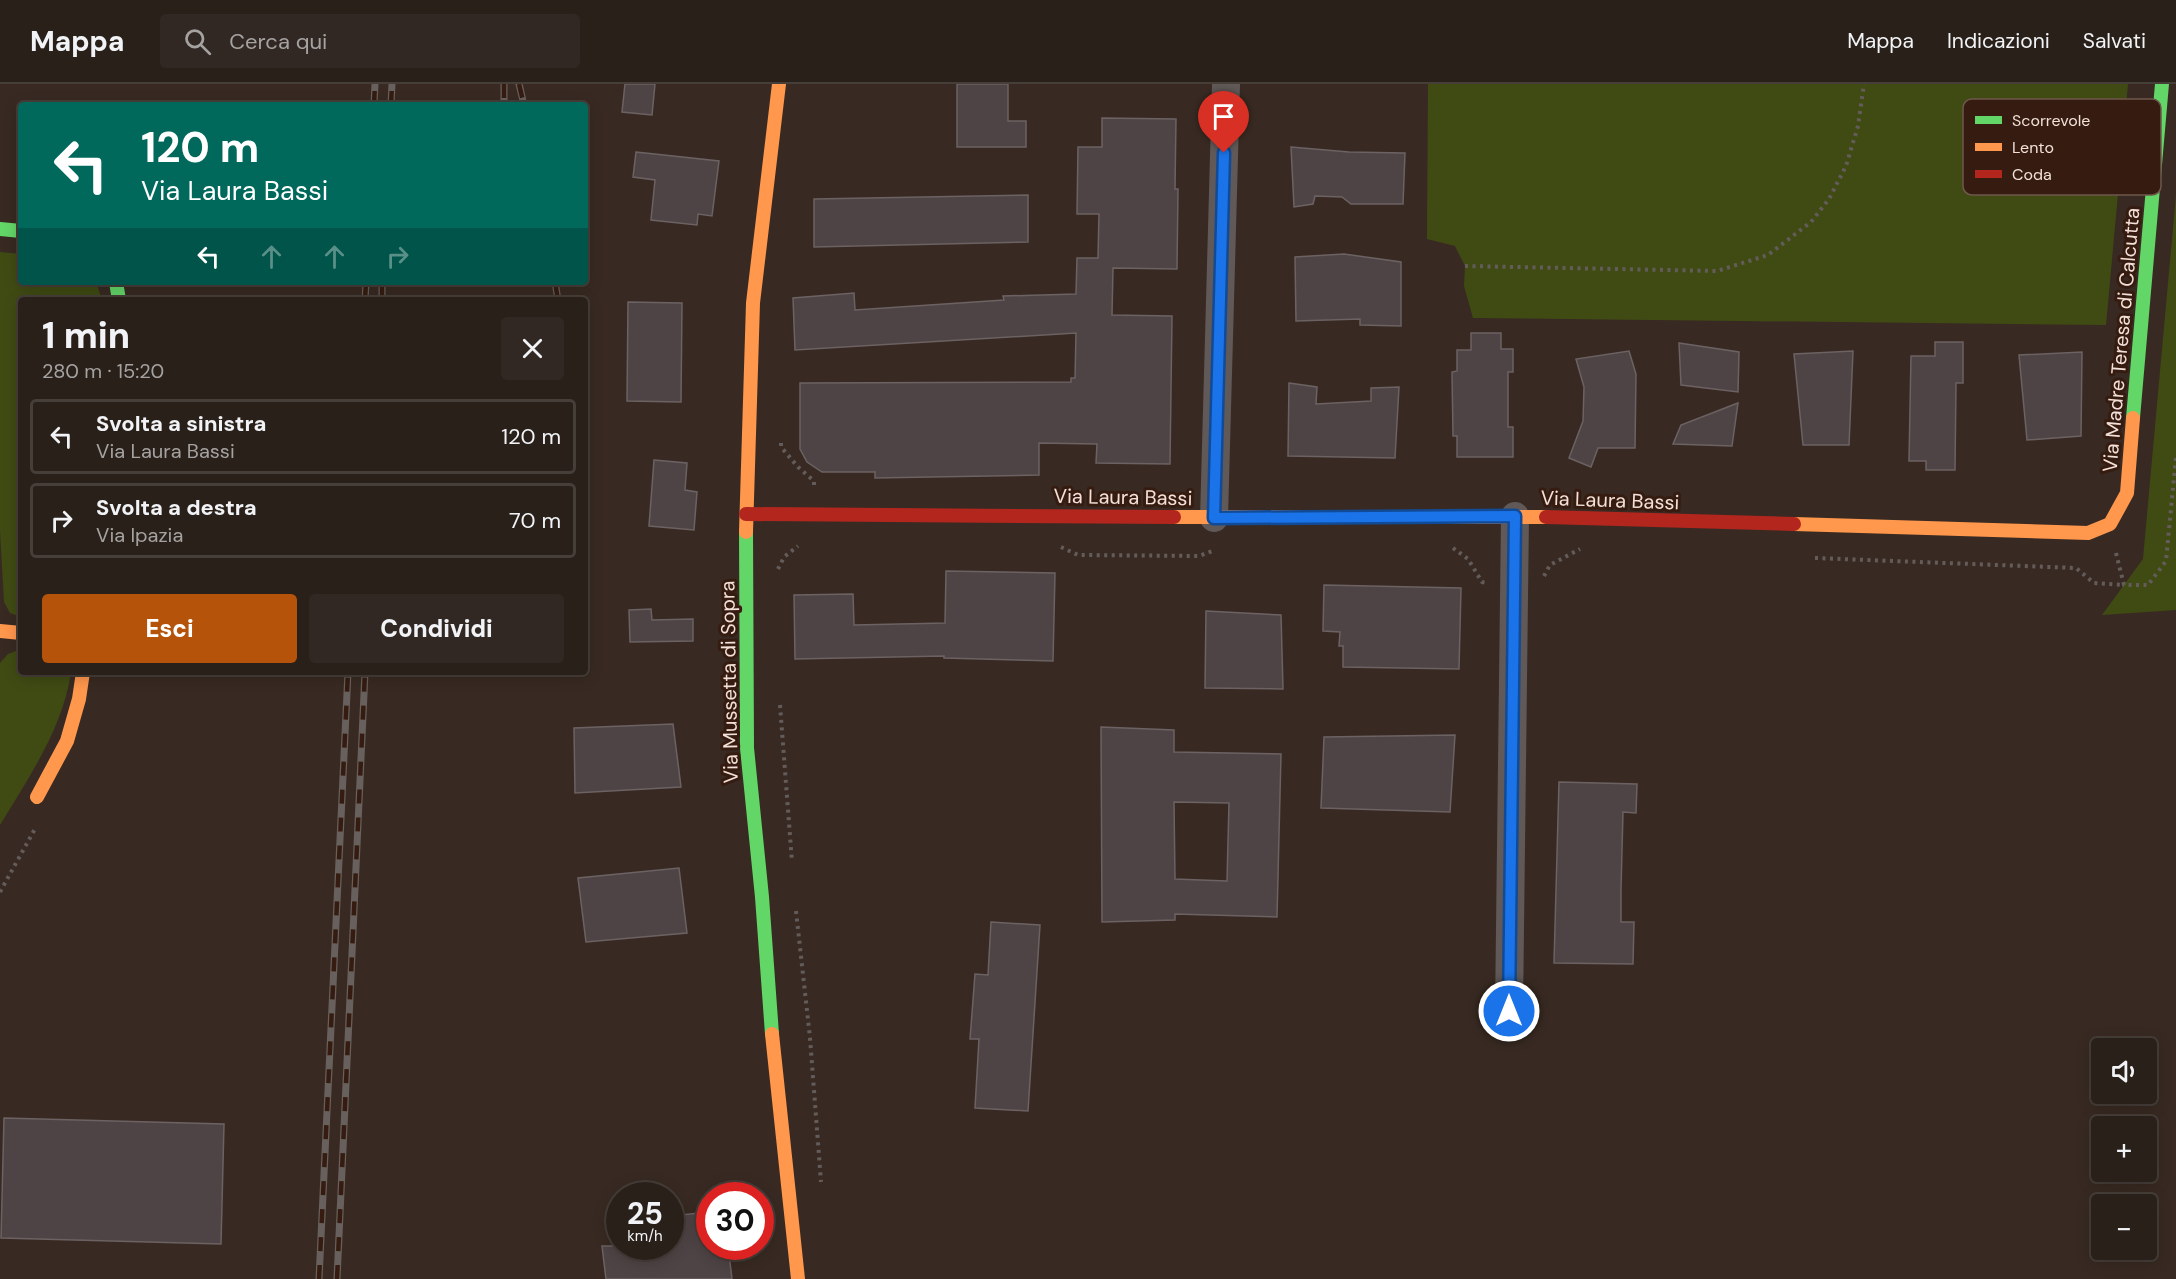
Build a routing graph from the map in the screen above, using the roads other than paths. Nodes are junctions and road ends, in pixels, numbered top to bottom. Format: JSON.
{"nodes":[{"id":1,"x":778,"y":84,"type":"edge"},
{"id":2,"x":1226,"y":84,"type":"edge"},
{"id":3,"x":2162,"y":84,"type":"edge"},
{"id":4,"x":2161,"y":99,"type":"edge"},
{"id":5,"x":2153,"y":195,"type":"edge"},
{"id":6,"x":0,"y":229,"type":"edge"},
{"id":7,"x":18,"y":231,"type":"edge"},
{"id":8,"x":746,"y":514,"type":"junction"},
{"id":9,"x":1515,"y":516,"type":"junction"},
{"id":10,"x":1214,"y":518,"type":"junction"},
{"id":11,"x":2110,"y":524,"type":"joint"},
{"id":12,"x":0,"y":631,"type":"edge"},
{"id":13,"x":18,"y":633,"type":"edge"},
{"id":14,"x":83,"y":675,"type":"edge"},
{"id":15,"x":37,"y":797,"type":"dead end"},
{"id":16,"x":1509,"y":1011,"type":"dead end"},
{"id":17,"x":798,"y":1279,"type":"edge"}],
"edges":[{"from":1,"to":8,"type":"street","name":"Via Mussetta di Sopra"},
{"from":2,"to":10,"type":"street"},
{"from":3,"to":4,"type":"street","name":"Via Madre Teresa di Calcutta"},
{"from":5,"to":11,"type":"street","name":"Via Madre Teresa di Calcutta"},
{"from":6,"to":7,"type":"street"},
{"from":8,"to":10,"type":"street","name":"Via Laura Bassi"},
{"from":8,"to":17,"type":"street","name":"Via Mussetta di Sopra"},
{"from":9,"to":10,"type":"street","name":"Via Laura Bassi"},
{"from":9,"to":11,"type":"street","name":"Via Laura Bassi"},
{"from":9,"to":16,"type":"street"},
{"from":12,"to":13,"type":"street"},
{"from":14,"to":15,"type":"street"}]}
